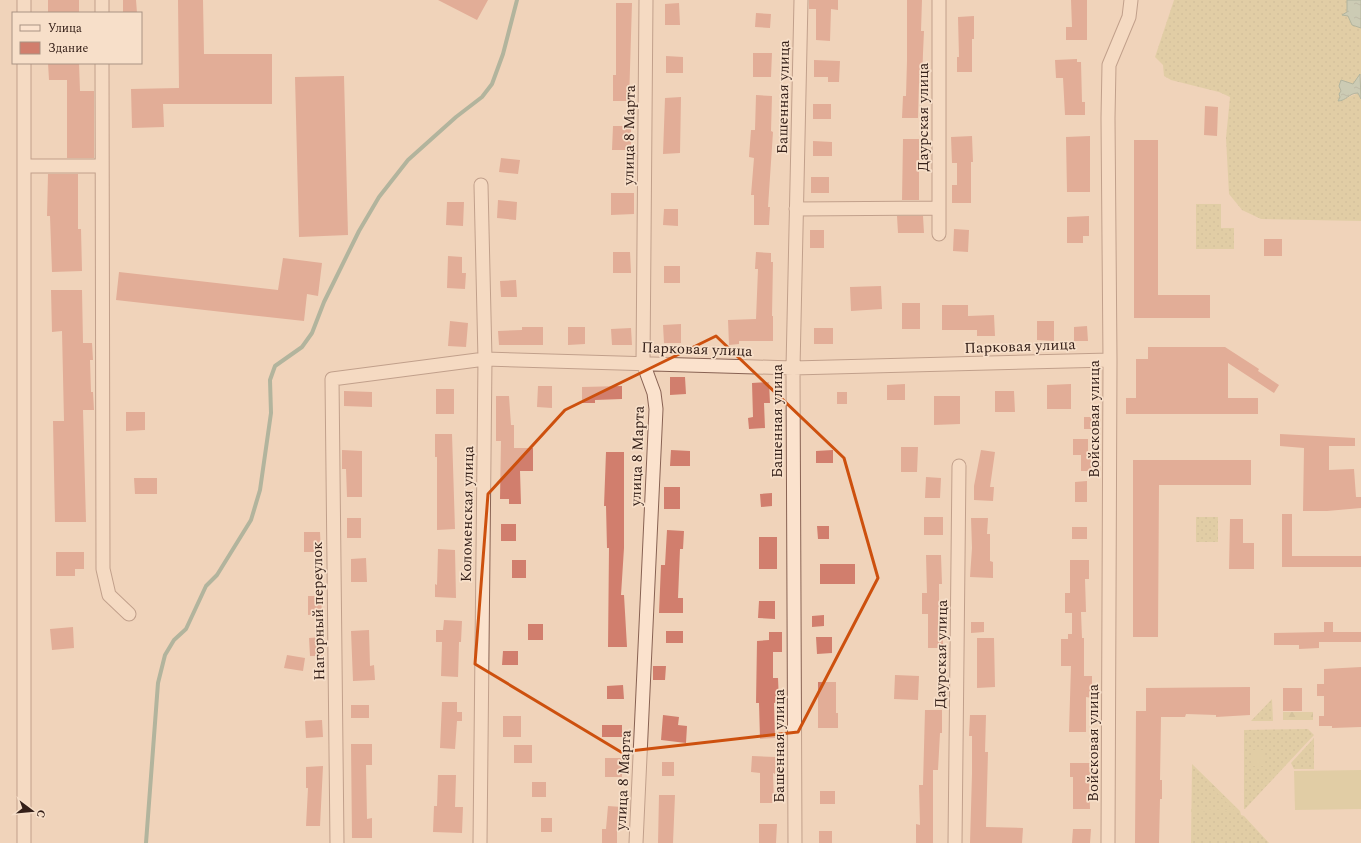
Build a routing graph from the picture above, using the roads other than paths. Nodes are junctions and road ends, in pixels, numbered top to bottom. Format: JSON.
{"nodes":[{"id":1,"x":24,"y":0,"type":"edge"},
{"id":2,"x":102,"y":0,"type":"edge"},
{"id":3,"x":646,"y":0,"type":"edge"},
{"id":4,"x":801,"y":0,"type":"edge"},
{"id":5,"x":939,"y":0,"type":"edge"},
{"id":6,"x":1131,"y":0,"type":"edge"},
{"id":7,"x":24,"y":12,"type":"edge"},
{"id":8,"x":102,"y":12,"type":"edge"},
{"id":9,"x":24,"y":64,"type":"edge"},
{"id":10,"x":102,"y":64,"type":"edge"},
{"id":11,"x":24,"y":166,"type":"junction"},
{"id":12,"x":102,"y":166,"type":"junction"},
{"id":13,"x":481,"y":185,"type":"dead end"},
{"id":14,"x":939,"y":208,"type":"junction"},
{"id":15,"x":796,"y":209,"type":"junction"},
{"id":16,"x":939,"y":234,"type":"dead end"},
{"id":17,"x":485,"y":359,"type":"junction"},
{"id":18,"x":1110,"y":360,"type":"junction"},
{"id":19,"x":643,"y":363,"type":"junction"},
{"id":20,"x":793,"y":368,"type":"junction"},
{"id":21,"x":332,"y":379,"type":"joint"},
{"id":22,"x":959,"y":466,"type":"dead end"},
{"id":23,"x":130,"y":614,"type":"dead end"},
{"id":24,"x":24,"y":843,"type":"edge"},
{"id":25,"x":337,"y":843,"type":"edge"},
{"id":26,"x":480,"y":843,"type":"edge"},
{"id":27,"x":636,"y":843,"type":"edge"},
{"id":28,"x":795,"y":843,"type":"edge"},
{"id":29,"x":955,"y":843,"type":"edge"},
{"id":30,"x":1108,"y":843,"type":"edge"}],
"edges":[{"from":1,"to":7,"type":"street"},
{"from":2,"to":8,"type":"street"},
{"from":3,"to":19,"type":"street","name":"улица 8 Марта"},
{"from":4,"to":15,"type":"street","name":"Башенная улица"},
{"from":5,"to":14,"type":"street","name":"Даурская улица"},
{"from":6,"to":18,"type":"street","name":"Войсковая улица"},
{"from":9,"to":11,"type":"street"},
{"from":10,"to":12,"type":"street"},
{"from":11,"to":12,"type":"street"},
{"from":11,"to":24,"type":"street"},
{"from":12,"to":23,"type":"street"},
{"from":13,"to":17,"type":"street","name":"Коломенская улица"},
{"from":14,"to":15,"type":"street"},
{"from":14,"to":16,"type":"street","name":"Даурская улица"},
{"from":15,"to":20,"type":"street","name":"Башенная улица"},
{"from":17,"to":19,"type":"street","name":"Парковая улица"},
{"from":17,"to":21,"type":"street","name":"Парковая улица"},
{"from":17,"to":26,"type":"street","name":"Коломенская улица"},
{"from":18,"to":20,"type":"street","name":"Парковая улица"},
{"from":18,"to":30,"type":"street","name":"Войсковая улица"},
{"from":19,"to":20,"type":"street","name":"Парковая улица"},
{"from":19,"to":27,"type":"street","name":"улица 8 Марта"},
{"from":20,"to":28,"type":"street","name":"Башенная улица"},
{"from":21,"to":25,"type":"street","name":"Нагорный переулок"},
{"from":22,"to":29,"type":"street","name":"Даурская улица"}]}
